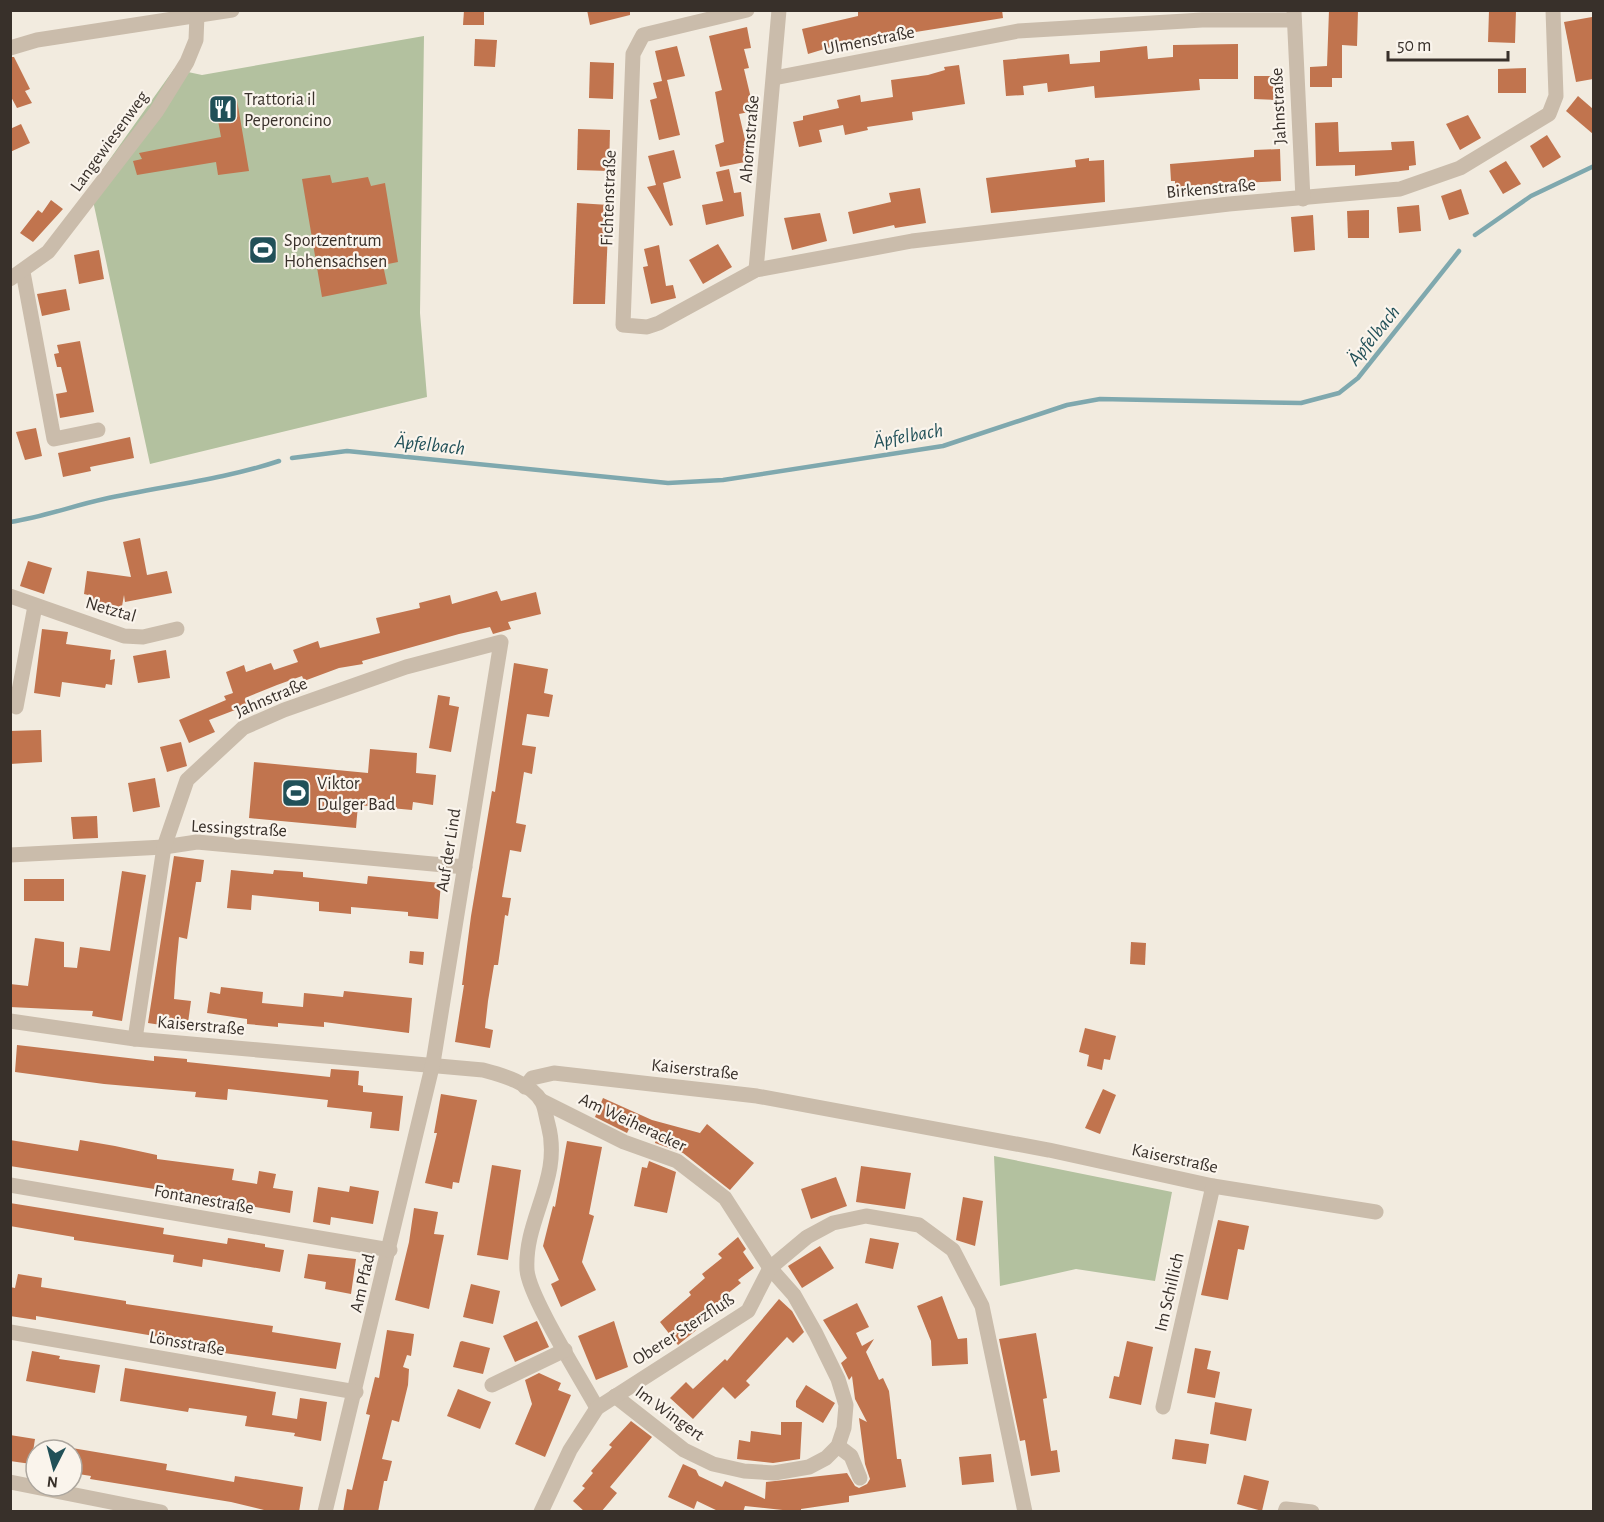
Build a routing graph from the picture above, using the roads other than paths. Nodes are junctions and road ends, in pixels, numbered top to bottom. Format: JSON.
{"nodes":[{"id":1,"x":232,"y":10,"type":"edge"},
{"id":2,"x":747,"y":10,"type":"edge"},
{"id":3,"x":779,"y":10,"type":"edge"},
{"id":4,"x":1553,"y":10,"type":"edge"},
{"id":5,"x":198,"y":15,"type":"junction"},
{"id":6,"x":1294,"y":15,"type":"edge"},
{"id":7,"x":10,"y":48,"type":"edge"},
{"id":8,"x":774,"y":78,"type":"junction"},
{"id":9,"x":1303,"y":199,"type":"junction"},
{"id":10,"x":756,"y":270,"type":"junction"},
{"id":11,"x":17,"y":275,"type":"edge"},
{"id":12,"x":98,"y":430,"type":"dead end"},
{"id":13,"x":10,"y":596,"type":"edge"},
{"id":14,"x":35,"y":606,"type":"junction"},
{"id":15,"x":177,"y":628,"type":"dead end"},
{"id":16,"x":501,"y":642,"type":"joint"},
{"id":17,"x":16,"y":706,"type":"dead end"},
{"id":18,"x":164,"y":847,"type":"junction"},
{"id":19,"x":10,"y":855,"type":"edge"},
{"id":20,"x":465,"y":867,"type":"junction"},
{"id":21,"x":10,"y":1021,"type":"edge"},
{"id":22,"x":135,"y":1039,"type":"junction"},
{"id":23,"x":434,"y":1063,"type":"junction"},
{"id":24,"x":525,"y":1087,"type":"junction"},
{"id":25,"x":542,"y":1101,"type":"junction"},
{"id":26,"x":10,"y":1185,"type":"edge"},
{"id":27,"x":1213,"y":1186,"type":"junction"},
{"id":28,"x":1376,"y":1212,"type":"dead end"},
{"id":29,"x":390,"y":1250,"type":"junction"},
{"id":30,"x":770,"y":1268,"type":"junction"},
{"id":31,"x":10,"y":1332,"type":"edge"},
{"id":32,"x":566,"y":1350,"type":"junction"},
{"id":33,"x":492,"y":1385,"type":"dead end"},
{"id":34,"x":356,"y":1392,"type":"junction"},
{"id":35,"x":615,"y":1396,"type":"junction"},
{"id":36,"x":1163,"y":1407,"type":"dead end"},
{"id":37,"x":597,"y":1408,"type":"junction"},
{"id":38,"x":838,"y":1446,"type":"junction"},
{"id":39,"x":860,"y":1478,"type":"dead end"},
{"id":40,"x":10,"y":1482,"type":"edge"},
{"id":41,"x":1285,"y":1510,"type":"edge"},
{"id":42,"x":161,"y":1512,"type":"edge"},
{"id":43,"x":326,"y":1512,"type":"edge"},
{"id":44,"x":540,"y":1512,"type":"edge"},
{"id":45,"x":1025,"y":1512,"type":"edge"},
{"id":46,"x":1312,"y":1512,"type":"edge"}],
"edges":[{"from":1,"to":5,"type":"street"},
{"from":2,"to":10,"type":"street","name":"Fichtenstraße"},
{"from":3,"to":8,"type":"street","name":"Ahornstraße"},
{"from":4,"to":9,"type":"street","name":"Birkenstraße"},
{"from":5,"to":7,"type":"street"},
{"from":5,"to":11,"type":"street","name":"Langewiesenweg"},
{"from":6,"to":8,"type":"street","name":"Ulmenstraße"},
{"from":6,"to":9,"type":"street","name":"Jahnstraße"},
{"from":8,"to":10,"type":"street","name":"Ahornstraße"},
{"from":9,"to":10,"type":"street","name":"Birkenstraße"},
{"from":11,"to":12,"type":"street","name":"Langewiesenweg"},
{"from":13,"to":14,"type":"street","name":"Netztal"},
{"from":14,"to":15,"type":"street","name":"Netztal"},
{"from":14,"to":17,"type":"street"},
{"from":16,"to":18,"type":"street","name":"Jahnstraße"},
{"from":16,"to":20,"type":"street","name":"Auf der Lind"},
{"from":18,"to":19,"type":"street","name":"Lessingstraße"},
{"from":18,"to":20,"type":"street","name":"Lessingstraße"},
{"from":18,"to":22,"type":"street","name":"Jahnstraße"},
{"from":20,"to":23,"type":"street","name":"Auf der Lind"},
{"from":21,"to":22,"type":"street","name":"Kaiserstraße"},
{"from":22,"to":23,"type":"street","name":"Kaiserstraße"},
{"from":23,"to":24,"type":"street","name":"Kaiserstraße"},
{"from":23,"to":29,"type":"street","name":"Am Pfad"},
{"from":24,"to":25,"type":"street","name":"Am Weiheracker"},
{"from":24,"to":27,"type":"street","name":"Kaiserstraße"},
{"from":25,"to":30,"type":"street","name":"Am Weiheracker"},
{"from":25,"to":32,"type":"street"},
{"from":26,"to":29,"type":"street","name":"Fontanestraße"},
{"from":27,"to":28,"type":"street","name":"Kaiserstraße"},
{"from":27,"to":36,"type":"street","name":"Im Schillich"},
{"from":29,"to":34,"type":"street","name":"Am Pfad"},
{"from":30,"to":35,"type":"street","name":"Oberer Sterzfluß"},
{"from":30,"to":38,"type":"street"},
{"from":30,"to":45,"type":"street","name":"Oberer Sterzfluß"},
{"from":31,"to":34,"type":"street","name":"Lönsstraße"},
{"from":32,"to":33,"type":"street"},
{"from":32,"to":37,"type":"street"},
{"from":34,"to":43,"type":"street","name":"Am Pfad"},
{"from":35,"to":37,"type":"street","name":"Oberer Sterzfluß"},
{"from":35,"to":38,"type":"street","name":"Im Wingert"},
{"from":37,"to":44,"type":"street","name":"Oberer Sterzfluß"},
{"from":38,"to":39,"type":"street"},
{"from":40,"to":42,"type":"street"},
{"from":41,"to":46,"type":"street"}]}
